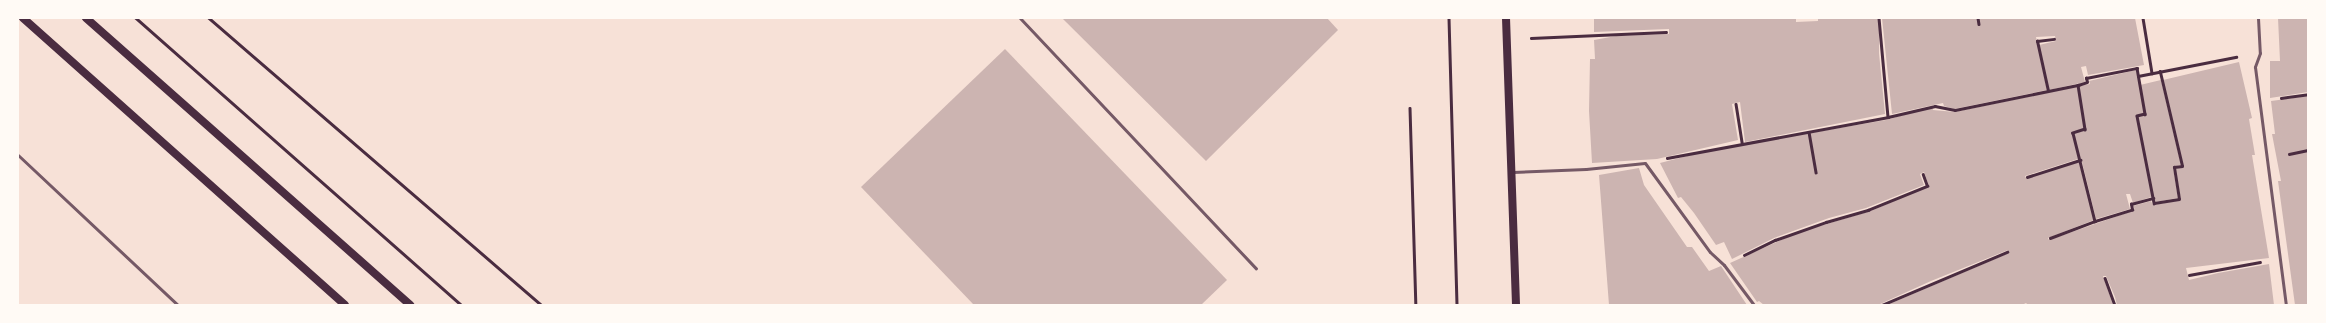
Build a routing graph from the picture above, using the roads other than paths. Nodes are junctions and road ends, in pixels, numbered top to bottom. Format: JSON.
{"nodes":[{"id":1,"x":23,"y":18,"type":"edge"},
{"id":2,"x":86,"y":18,"type":"edge"},
{"id":3,"x":1020,"y":18,"type":"edge"},
{"id":4,"x":1506,"y":18,"type":"edge"},
{"id":5,"x":2258,"y":18,"type":"edge"},
{"id":6,"x":18,"y":155,"type":"edge"},
{"id":7,"x":1512,"y":172,"type":"junction"},
{"id":8,"x":1256,"y":268,"type":"dead end"},
{"id":9,"x":178,"y":305,"type":"edge"},
{"id":10,"x":345,"y":305,"type":"edge"},
{"id":11,"x":410,"y":305,"type":"edge"},
{"id":12,"x":1516,"y":305,"type":"edge"},
{"id":13,"x":1754,"y":305,"type":"edge"},
{"id":14,"x":2286,"y":305,"type":"edge"}],
"edges":[{"from":1,"to":10,"type":"main road"},
{"from":2,"to":11,"type":"main road"},
{"from":3,"to":8,"type":"lane"},
{"from":4,"to":7,"type":"main road"},
{"from":5,"to":14,"type":"lane"},
{"from":6,"to":9,"type":"lane"},
{"from":7,"to":12,"type":"main road"},
{"from":7,"to":13,"type":"lane"}]}
